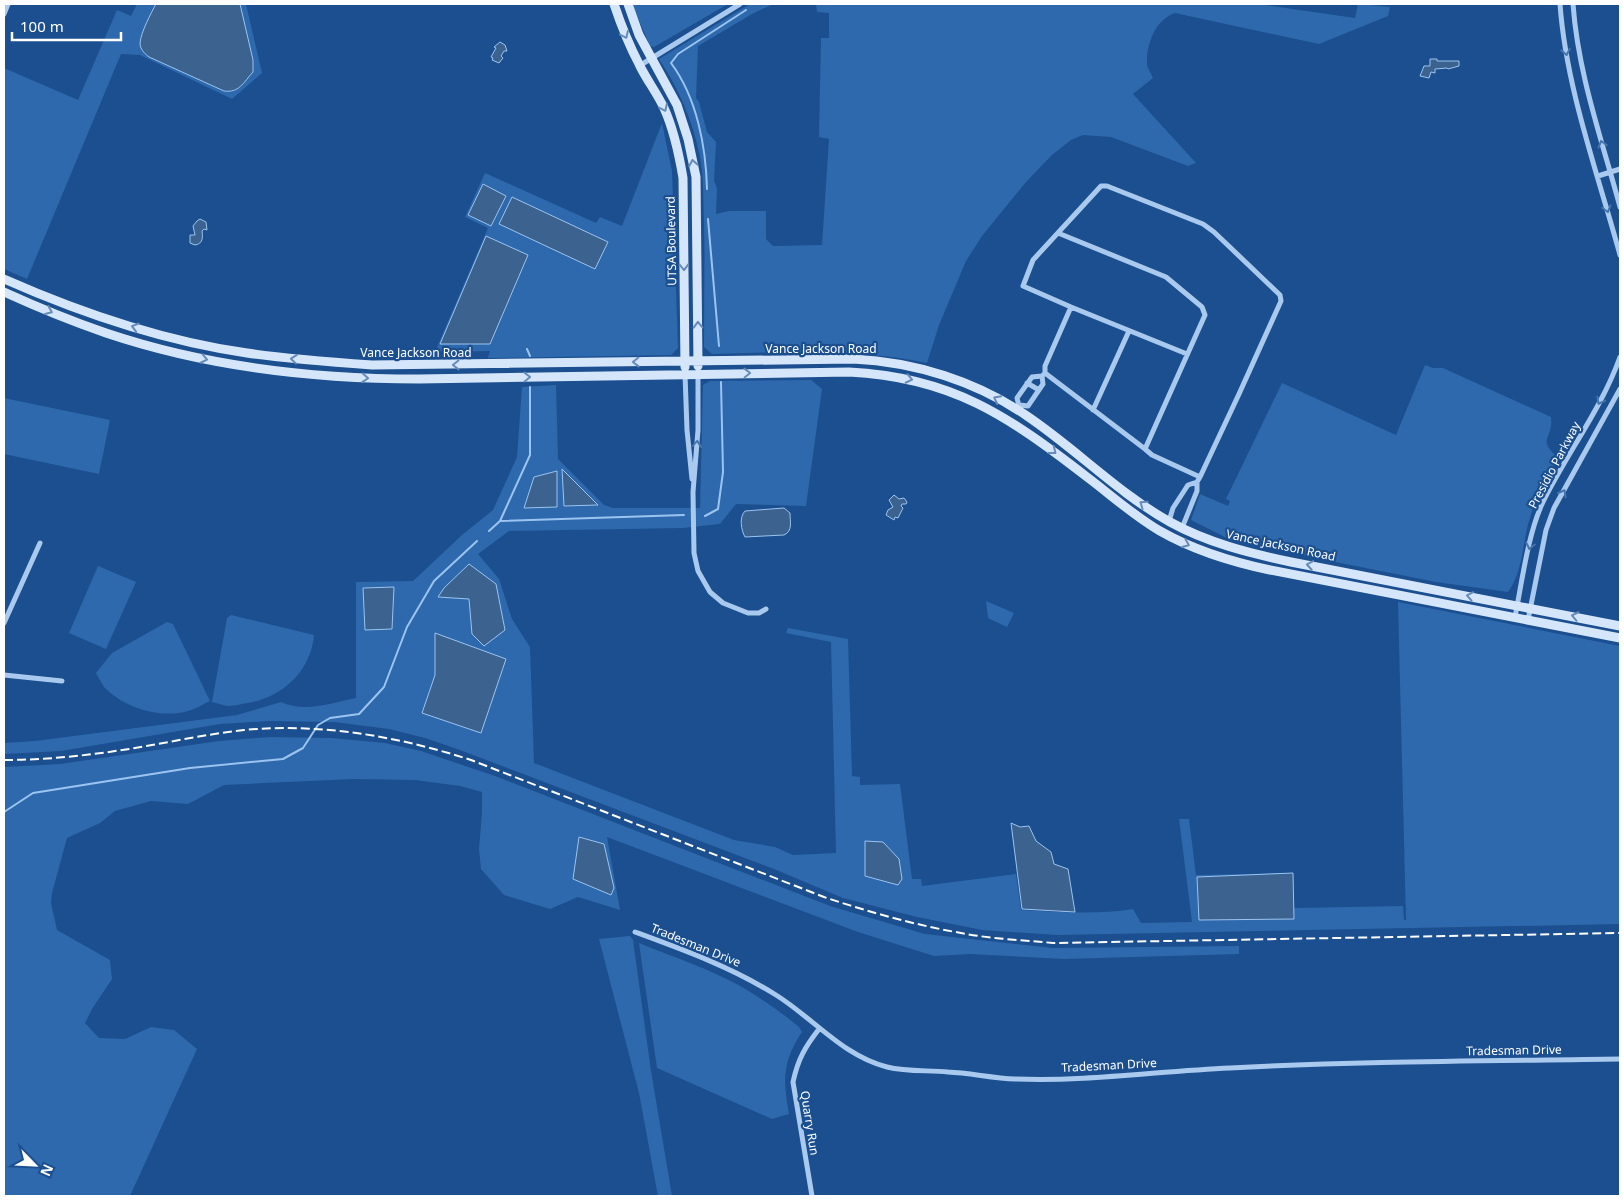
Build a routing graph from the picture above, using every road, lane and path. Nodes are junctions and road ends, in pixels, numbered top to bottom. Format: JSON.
{"nodes":[{"id":1,"x":8,"y":4,"type":"edge"},
{"id":2,"x":614,"y":4,"type":"edge"},
{"id":3,"x":628,"y":4,"type":"edge"},
{"id":4,"x":740,"y":4,"type":"edge"},
{"id":5,"x":1560,"y":4,"type":"edge"},
{"id":6,"x":1573,"y":4,"type":"edge"},
{"id":7,"x":4,"y":14,"type":"edge"},
{"id":8,"x":651,"y":58,"type":"junction"},
{"id":9,"x":639,"y":66,"type":"junction"},
{"id":10,"x":1620,"y":169,"type":"edge"},
{"id":11,"x":1610,"y":172,"type":"junction"},
{"id":12,"x":1598,"y":176,"type":"junction"},
{"id":13,"x":1620,"y":207,"type":"edge"},
{"id":14,"x":1058,"y":233,"type":"junction"},
{"id":15,"x":1620,"y":255,"type":"edge"},
{"id":16,"x":4,"y":279,"type":"edge"},
{"id":17,"x":15,"y":284,"type":"junction"},
{"id":18,"x":7,"y":294,"type":"edge"},
{"id":19,"x":1070,"y":307,"type":"junction"},
{"id":20,"x":1129,"y":331,"type":"junction"},
{"id":21,"x":1187,"y":354,"type":"junction"},
{"id":22,"x":1620,"y":357,"type":"edge"},
{"id":23,"x":685,"y":362,"type":"junction"},
{"id":24,"x":698,"y":362,"type":"junction"},
{"id":25,"x":685,"y":374,"type":"junction"},
{"id":26,"x":698,"y":374,"type":"junction"},
{"id":27,"x":1044,"y":375,"type":"junction"},
{"id":28,"x":1027,"y":383,"type":"junction"},
{"id":29,"x":1620,"y":389,"type":"edge"},
{"id":30,"x":1038,"y":390,"type":"junction"},
{"id":31,"x":1019,"y":408,"type":"junction"},
{"id":32,"x":1093,"y":410,"type":"junction"},
{"id":33,"x":1145,"y":449,"type":"junction"},
{"id":34,"x":1571,"y":453,"type":"junction"},
{"id":35,"x":1582,"y":459,"type":"junction"},
{"id":36,"x":1200,"y":476,"type":"junction"},
{"id":37,"x":1197,"y":482,"type":"junction"},
{"id":38,"x":693,"y":492,"type":"junction"},
{"id":39,"x":1181,"y":496,"type":"junction"},
{"id":40,"x":1192,"y":501,"type":"junction"},
{"id":41,"x":1169,"y":521,"type":"junction"},
{"id":42,"x":1182,"y":528,"type":"junction"},
{"id":43,"x":40,"y":543,"type":"dead end"},
{"id":44,"x":1518,"y":605,"type":"junction"},
{"id":45,"x":1530,"y":607,"type":"junction"},
{"id":46,"x":766,"y":609,"type":"dead end"},
{"id":47,"x":1515,"y":617,"type":"junction"},
{"id":48,"x":1528,"y":620,"type":"junction"},
{"id":49,"x":4,"y":623,"type":"edge"},
{"id":50,"x":1620,"y":626,"type":"edge"},
{"id":51,"x":1620,"y":638,"type":"edge"},
{"id":52,"x":4,"y":675,"type":"edge"},
{"id":53,"x":62,"y":681,"type":"dead end"},
{"id":54,"x":635,"y":932,"type":"dead end"},
{"id":55,"x":819,"y":1029,"type":"junction"},
{"id":56,"x":1620,"y":1058,"type":"edge"},
{"id":57,"x":812,"y":1196,"type":"edge"}],
"edges":[{"from":1,"to":7,"type":"street"},
{"from":2,"to":9,"type":"main road","name":"UTSA Boulevard","one_way":true},
{"from":3,"to":8,"type":"main road","name":"UTSA Boulevard"},
{"from":4,"to":8,"type":"street"},
{"from":5,"to":12,"type":"street","one_way":true},
{"from":11,"to":6,"type":"street","one_way":true},
{"from":8,"to":9,"type":"street"},
{"from":24,"to":8,"type":"main road","name":"UTSA Boulevard","one_way":true},
{"from":9,"to":23,"type":"main road","name":"UTSA Boulevard","one_way":true},
{"from":10,"to":11,"type":"street"},
{"from":11,"to":12,"type":"street"},
{"from":11,"to":13,"type":"street"},
{"from":12,"to":15,"type":"street","one_way":true},
{"from":14,"to":19,"type":"street"},
{"from":14,"to":21,"type":"street"},
{"from":14,"to":36,"type":"street"},
{"from":16,"to":17,"type":"main road","name":"Vance Jackson Road"},
{"from":17,"to":18,"type":"main road"},
{"from":23,"to":17,"type":"main road","name":"Vance Jackson Road","one_way":true},
{"from":18,"to":25,"type":"main road","name":"Vance Jackson Road","one_way":true},
{"from":19,"to":20,"type":"street"},
{"from":19,"to":27,"type":"street"},
{"from":20,"to":21,"type":"street"},
{"from":20,"to":32,"type":"street"},
{"from":21,"to":33,"type":"street"},
{"from":22,"to":34,"type":"street","name":"Presidio Parkway","one_way":true},
{"from":23,"to":24,"type":"main road","name":"Vance Jackson Road"},
{"from":23,"to":25,"type":"main road","name":"UTSA Boulevard"},
{"from":24,"to":26,"type":"main road","name":"UTSA Boulevard"},
{"from":31,"to":24,"type":"main road","name":"Vance Jackson Road","one_way":true},
{"from":25,"to":26,"type":"main road","name":"Vance Jackson Road"},
{"from":25,"to":38,"type":"street","name":"UTSA Boulevard"},
{"from":38,"to":26,"type":"street","name":"UTSA Boulevard","one_way":true},
{"from":26,"to":47,"type":"main road","name":"Vance Jackson Road","one_way":true},
{"from":27,"to":28,"type":"street"},
{"from":27,"to":30,"type":"street"},
{"from":27,"to":32,"type":"street"},
{"from":28,"to":30,"type":"street"},
{"from":28,"to":31,"type":"street"},
{"from":29,"to":35,"type":"street","name":"Presidio Parkway"},
{"from":30,"to":31,"type":"street"},
{"from":41,"to":31,"type":"main road","name":"Vance Jackson Road","one_way":true},
{"from":32,"to":33,"type":"street"},
{"from":33,"to":36,"type":"street"},
{"from":34,"to":35,"type":"street"},
{"from":34,"to":44,"type":"street","name":"Presidio Parkway","one_way":true},
{"from":45,"to":35,"type":"street","name":"Presidio Parkway","one_way":true},
{"from":36,"to":37,"type":"street"},
{"from":37,"to":39,"type":"street"},
{"from":37,"to":40,"type":"street"},
{"from":38,"to":46,"type":"street","name":"UTSA Boulevard"},
{"from":39,"to":40,"type":"street"},
{"from":39,"to":41,"type":"street"},
{"from":40,"to":42,"type":"street"},
{"from":41,"to":42,"type":"main road","name":"Vance Jackson Road"},
{"from":44,"to":42,"type":"main road","name":"Vance Jackson Road","one_way":true},
{"from":43,"to":49,"type":"street"},
{"from":44,"to":45,"type":"main road","name":"Vance Jackson Road"},
{"from":44,"to":47,"type":"street","name":"Presidio Parkway"},
{"from":45,"to":48,"type":"street","name":"Presidio Parkway"},
{"from":50,"to":45,"type":"main road","name":"Vance Jackson Road","one_way":true},
{"from":47,"to":48,"type":"main road","name":"Vance Jackson Road"},
{"from":48,"to":51,"type":"main road","name":"Vance Jackson Road"},
{"from":52,"to":53,"type":"street"},
{"from":54,"to":55,"type":"street","name":"Tradesman Drive"},
{"from":55,"to":56,"type":"street","name":"Tradesman Drive"},
{"from":55,"to":57,"type":"street","name":"Quarry Run"}]}
